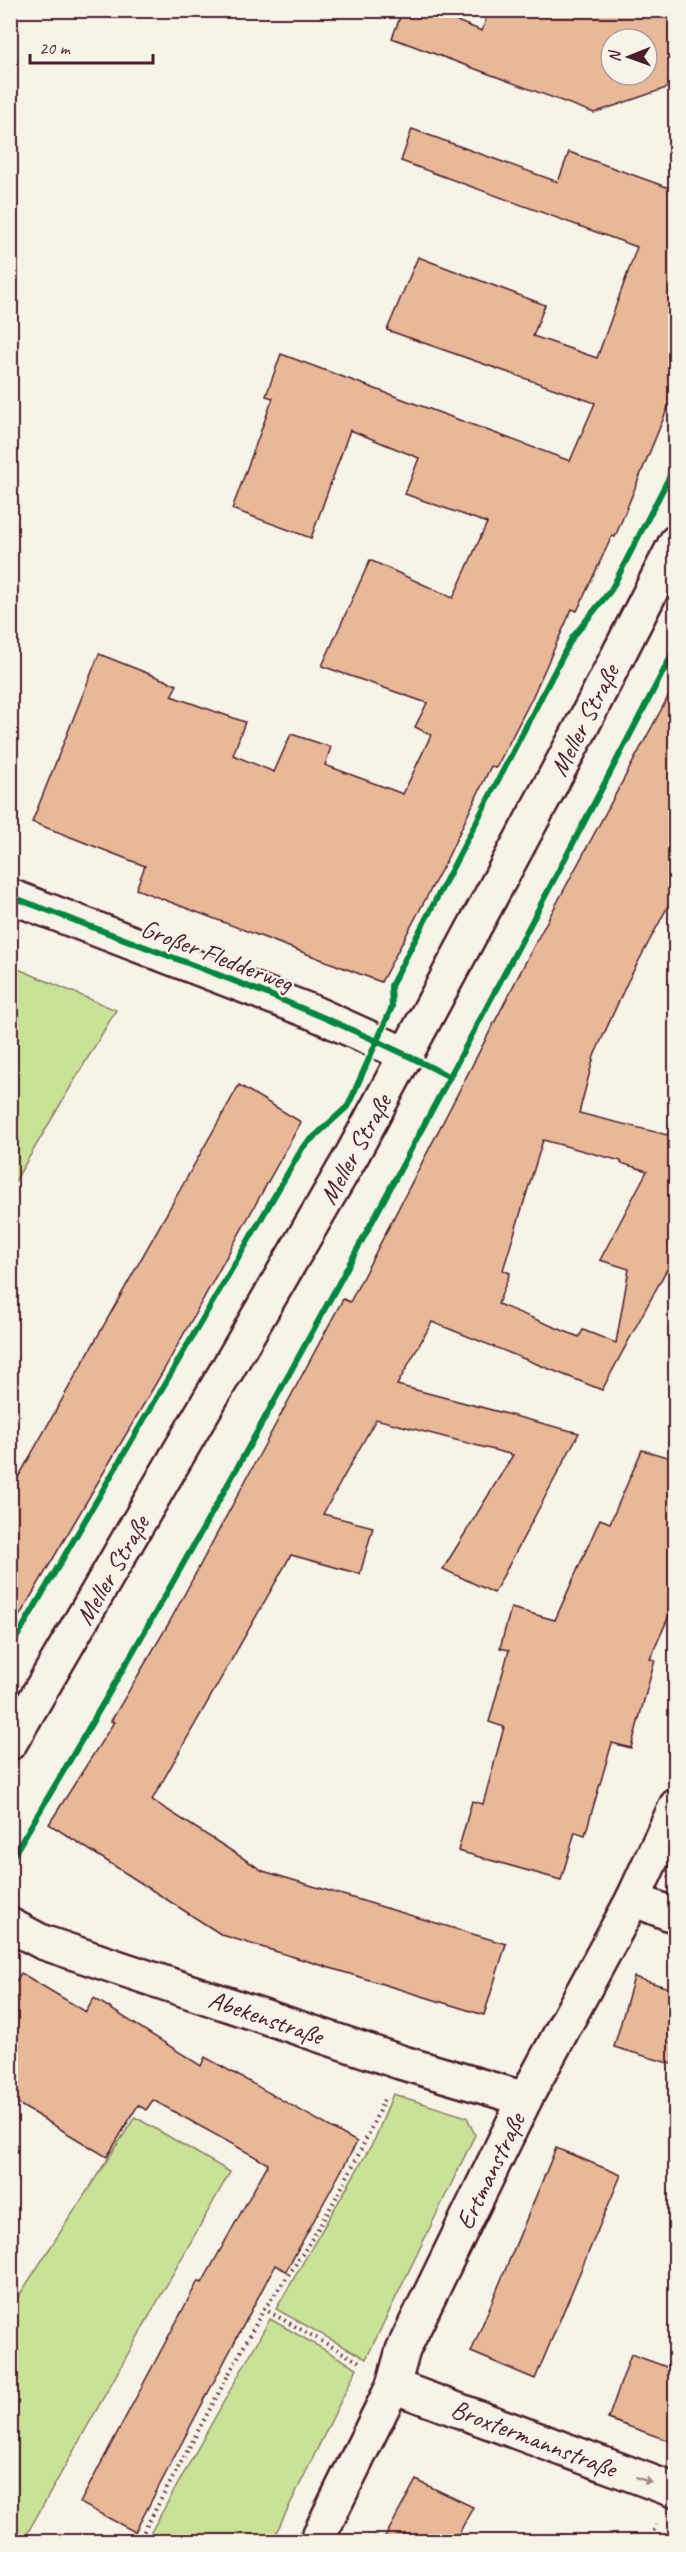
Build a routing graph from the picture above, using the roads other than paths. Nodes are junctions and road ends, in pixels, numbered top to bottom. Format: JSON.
{"nodes":[{"id":1,"x":675,"y":542,"type":"edge"},
{"id":2,"x":10,"y":896,"type":"edge"},
{"id":3,"x":407,"y":1055,"type":"junction"},
{"id":4,"x":10,"y":1743,"type":"edge"},
{"id":5,"x":675,"y":1806,"type":"edge"},
{"id":6,"x":633,"y":1899,"type":"junction"},
{"id":7,"x":675,"y":1916,"type":"edge"},
{"id":8,"x":10,"y":1925,"type":"edge"},
{"id":9,"x":525,"y":2099,"type":"junction"},
{"id":10,"x":393,"y":2386,"type":"junction"},
{"id":11,"x":667,"y":2505,"type":"edge"},
{"id":12,"x":316,"y":2541,"type":"edge"}],
"edges":[{"from":1,"to":3,"type":"street","name":"Meller Straße"},
{"from":2,"to":3,"type":"street","name":"Großer Fledderweg"},
{"from":3,"to":4,"type":"street","name":"Meller Straße"},
{"from":5,"to":6,"type":"street","name":"Ertmanstraße"},
{"from":6,"to":7,"type":"street"},
{"from":6,"to":9,"type":"street","name":"Ertmanstraße"},
{"from":8,"to":9,"type":"street","name":"Abekenstraße"},
{"from":9,"to":10,"type":"street","name":"Ertmanstraße"},
{"from":10,"to":11,"type":"street","name":"Broxtermannstraße","one_way":true},
{"from":10,"to":12,"type":"street","name":"Ertmanstraße"}]}
